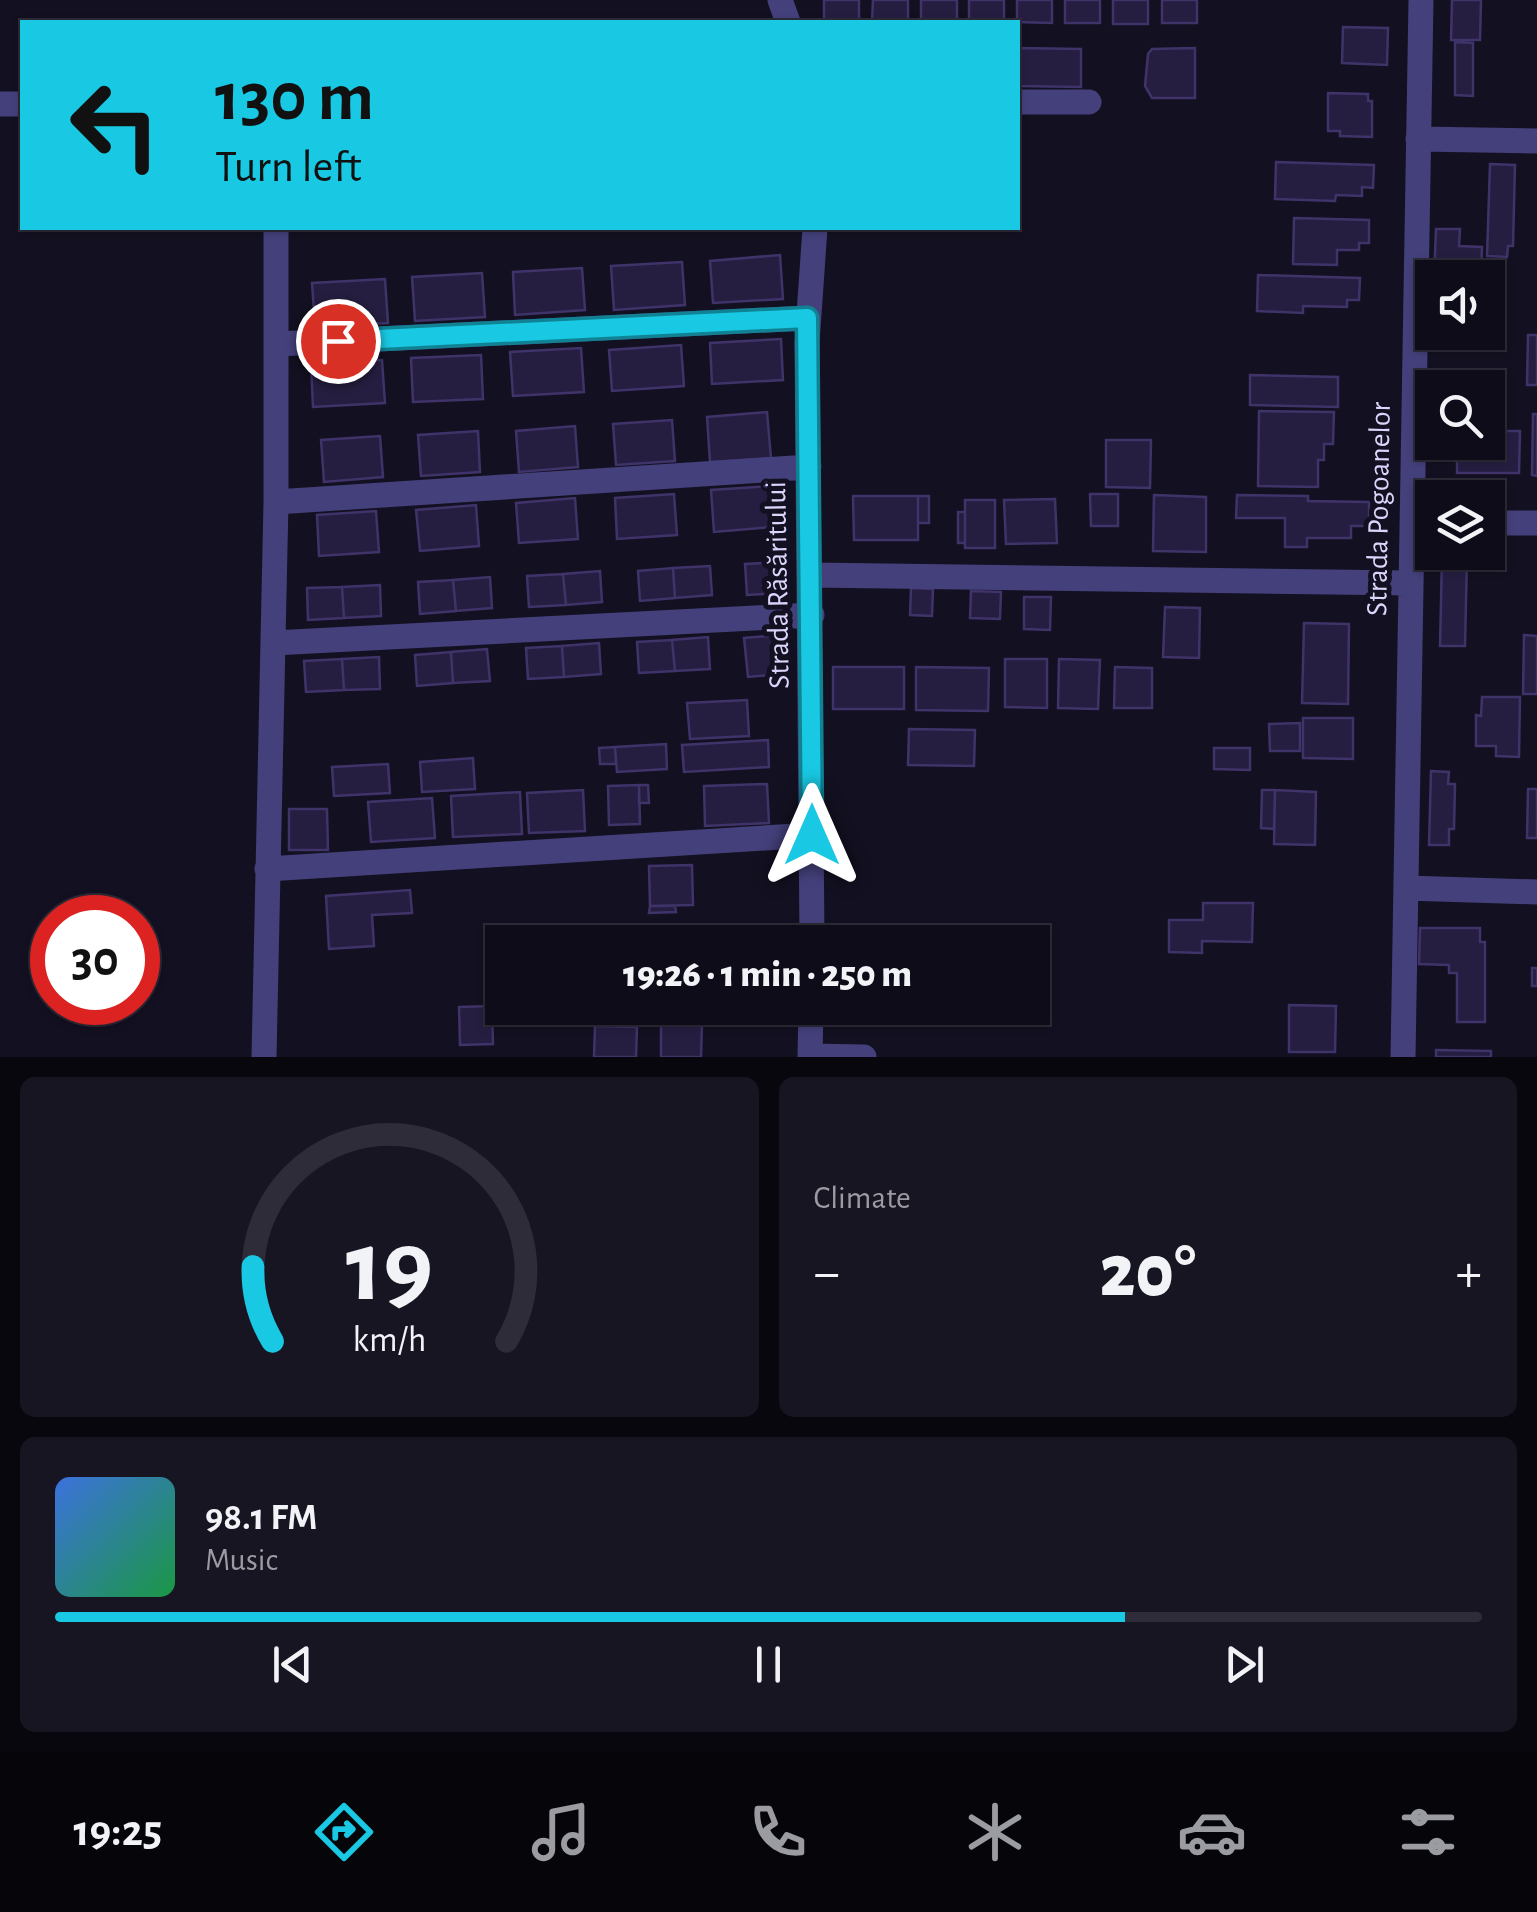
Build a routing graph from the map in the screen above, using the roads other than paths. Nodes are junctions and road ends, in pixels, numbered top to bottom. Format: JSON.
{"nodes":[{"id":1,"x":1421,"y":0,"type":"edge"},
{"id":2,"x":1020,"y":102,"type":"edge"},
{"id":3,"x":1089,"y":102,"type":"dead end"},
{"id":4,"x":1418,"y":138,"type":"junction"},
{"id":5,"x":1537,"y":141,"type":"edge"},
{"id":6,"x":276,"y":230,"type":"edge"},
{"id":7,"x":816,"y":230,"type":"edge"},
{"id":8,"x":807,"y":318,"type":"junction"},
{"id":9,"x":277,"y":344,"type":"junction"},
{"id":10,"x":809,"y":467,"type":"junction"},
{"id":11,"x":1422,"y":480,"type":"edge"},
{"id":12,"x":276,"y":502,"type":"junction"},
{"id":13,"x":1505,"y":522,"type":"edge"},
{"id":14,"x":1537,"y":523,"type":"edge"},
{"id":15,"x":1415,"y":558,"type":"edge"},
{"id":16,"x":811,"y":574,"type":"junction"},
{"id":17,"x":1410,"y":583,"type":"junction"},
{"id":18,"x":812,"y":615,"type":"junction"},
{"id":19,"x":273,"y":642,"type":"junction"},
{"id":20,"x":812,"y":835,"type":"junction"},
{"id":21,"x":267,"y":869,"type":"junction"},
{"id":22,"x":1406,"y":888,"type":"junction"},
{"id":23,"x":1537,"y":892,"type":"edge"},
{"id":24,"x":812,"y":925,"type":"edge"},
{"id":25,"x":811,"y":1025,"type":"edge"},
{"id":26,"x":810,"y":1056,"type":"edge"},
{"id":27,"x":264,"y":1057,"type":"edge"},
{"id":28,"x":864,"y":1057,"type":"edge"},
{"id":29,"x":1404,"y":1057,"type":"edge"}],
"edges":[{"from":1,"to":4,"type":"street","name":"Strada Pogoanelor"},
{"from":2,"to":3,"type":"street"},
{"from":4,"to":5,"type":"street"},
{"from":4,"to":11,"type":"street","name":"Strada Pogoanelor"},
{"from":6,"to":9,"type":"street"},
{"from":7,"to":8,"type":"street","name":"Strada Răsăritului"},
{"from":8,"to":9,"type":"street"},
{"from":8,"to":10,"type":"street","name":"Strada Răsăritului"},
{"from":9,"to":12,"type":"street"},
{"from":10,"to":12,"type":"street"},
{"from":10,"to":16,"type":"street","name":"Strada Răsăritului"},
{"from":12,"to":19,"type":"street"},
{"from":13,"to":14,"type":"street"},
{"from":15,"to":17,"type":"street","name":"Strada Pogoanelor"},
{"from":16,"to":17,"type":"street"},
{"from":16,"to":18,"type":"street","name":"Strada Răsăritului"},
{"from":17,"to":22,"type":"street","name":"Strada Pogoanelor"},
{"from":18,"to":19,"type":"street"},
{"from":18,"to":20,"type":"street","name":"Strada Răsăritului"},
{"from":19,"to":21,"type":"street"},
{"from":20,"to":21,"type":"street"},
{"from":20,"to":24,"type":"street","name":"Strada Răsăritului"},
{"from":21,"to":27,"type":"street"},
{"from":22,"to":23,"type":"street"},
{"from":22,"to":29,"type":"street","name":"Strada Pogoanelor"},
{"from":25,"to":26,"type":"street"},
{"from":26,"to":28,"type":"street"}]}
